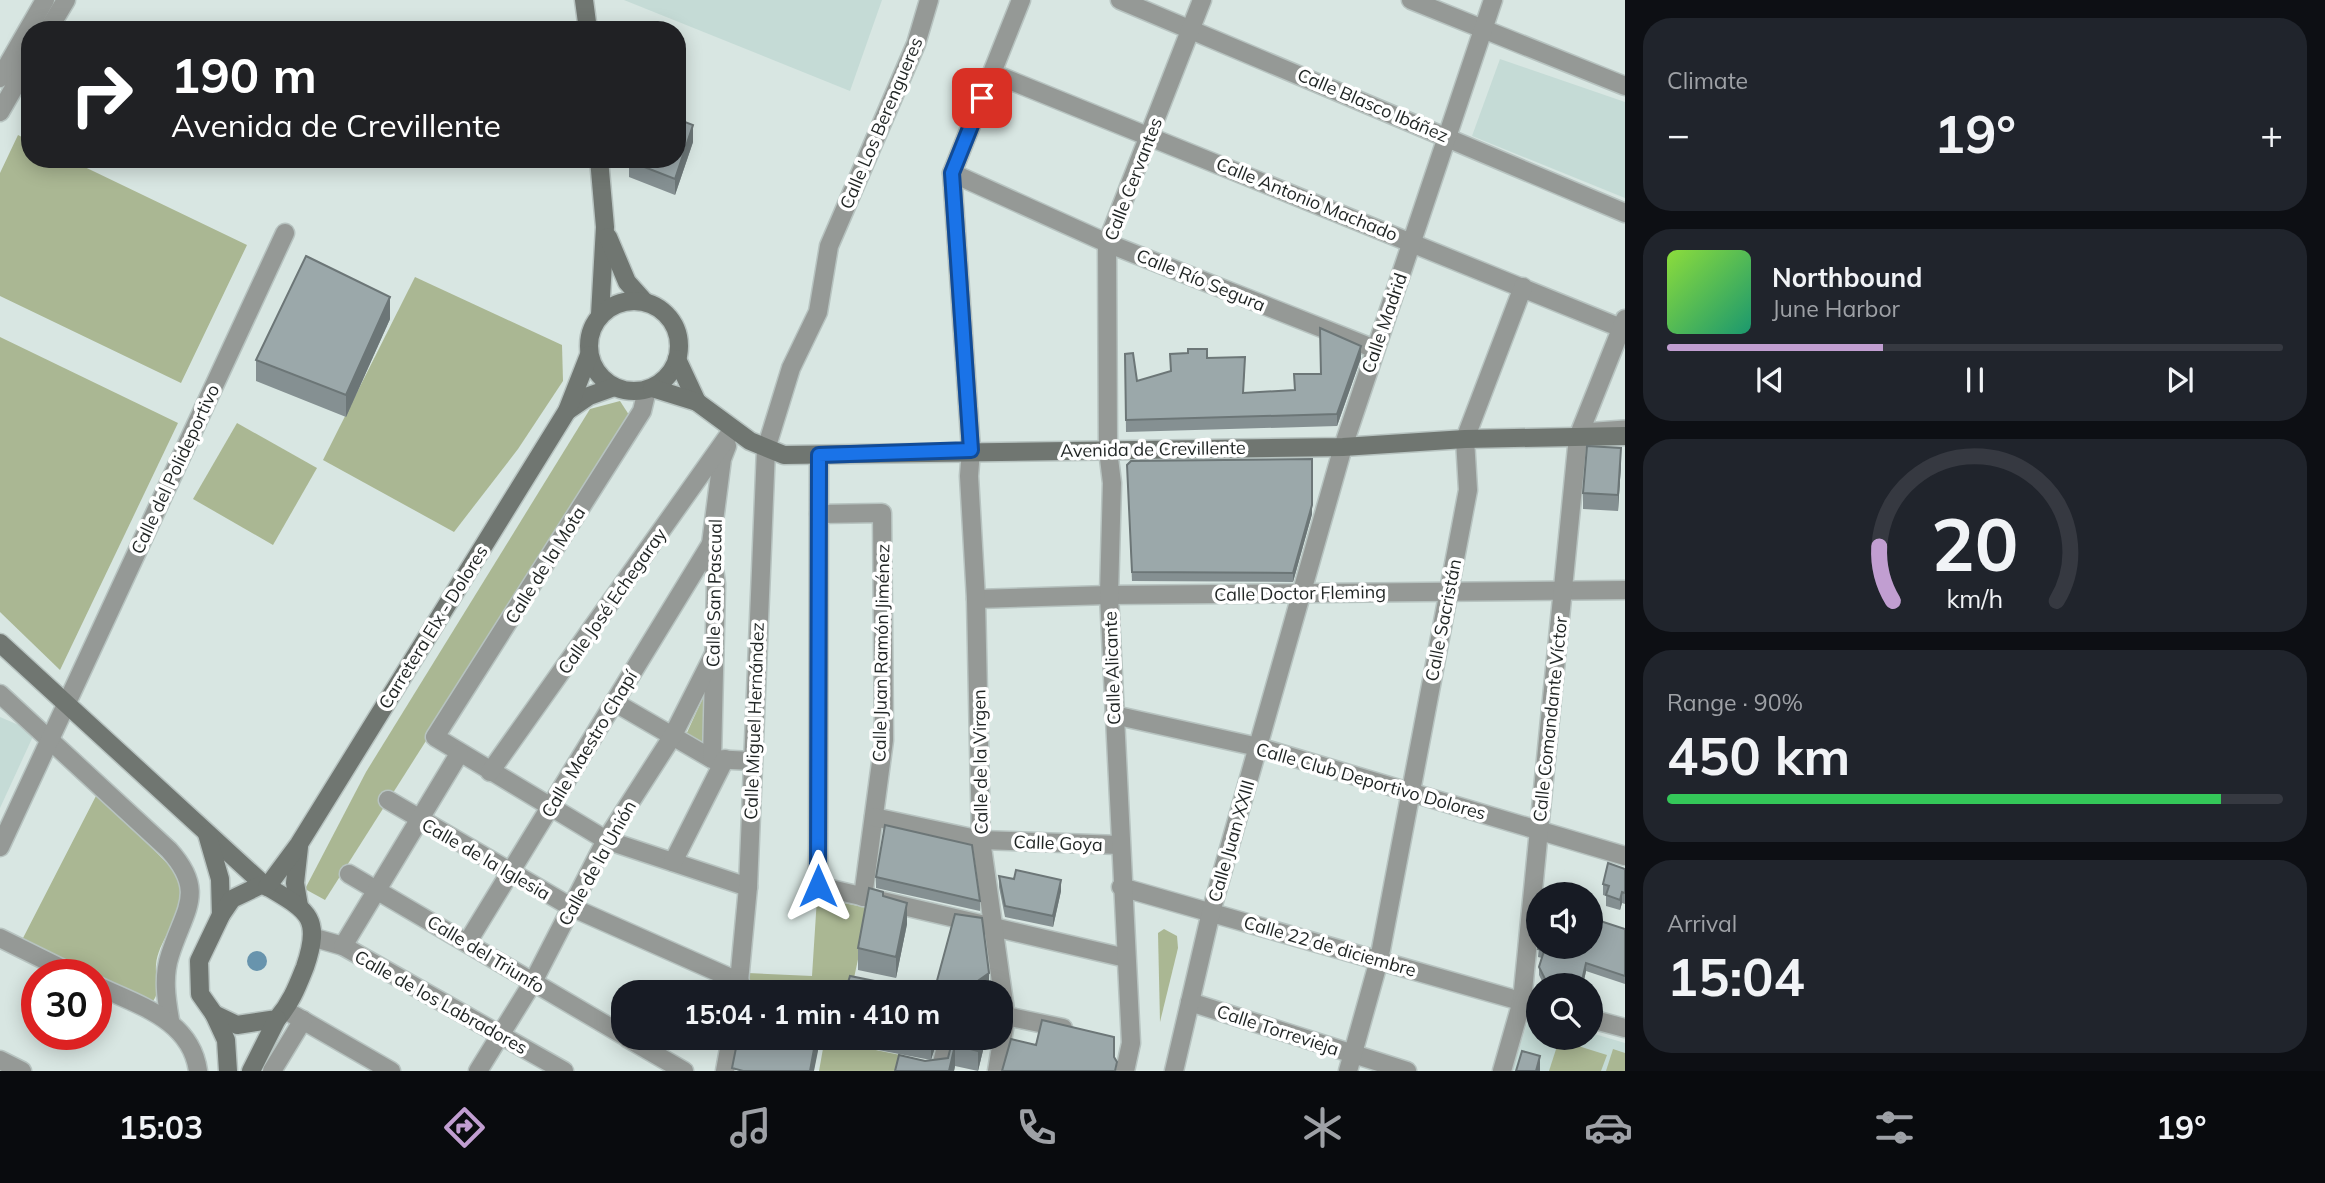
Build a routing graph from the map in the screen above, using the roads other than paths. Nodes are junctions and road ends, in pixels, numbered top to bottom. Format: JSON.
{"nodes":[{"id":1,"x":45,"y":0,"type":"edge"},
{"id":2,"x":66,"y":0,"type":"edge"},
{"id":3,"x":584,"y":0,"type":"edge"},
{"id":4,"x":929,"y":0,"type":"edge"},
{"id":5,"x":1021,"y":0,"type":"edge"},
{"id":6,"x":1120,"y":0,"type":"edge"},
{"id":7,"x":1202,"y":0,"type":"edge"},
{"id":8,"x":1410,"y":0,"type":"edge"},
{"id":9,"x":1493,"y":0,"type":"edge"},
{"id":10,"x":32,"y":21,"type":"edge"},
{"id":11,"x":53,"y":21,"type":"edge"},
{"id":12,"x":587,"y":21,"type":"edge"},
{"id":13,"x":1191,"y":28,"type":"junction"},
{"id":14,"x":1483,"y":29,"type":"junction"},
{"id":15,"x":21,"y":40,"type":"edge"},
{"id":16,"x":992,"y":72,"type":"junction"},
{"id":17,"x":1,"y":73,"type":"edge"},
{"id":18,"x":21,"y":76,"type":"edge"},
{"id":19,"x":1625,"y":86,"type":"edge"},
{"id":20,"x":0,"y":112,"type":"edge"},
{"id":21,"x":1149,"y":135,"type":"junction"},
{"id":22,"x":1447,"y":137,"type":"junction"},
{"id":23,"x":601,"y":168,"type":"edge"},
{"id":24,"x":952,"y":173,"type":"junction"},
{"id":25,"x":1625,"y":213,"type":"edge"},
{"id":26,"x":605,"y":227,"type":"junction"},
{"id":27,"x":285,"y":233,"type":"dead end"},
{"id":28,"x":1412,"y":241,"type":"junction"},
{"id":29,"x":1107,"y":243,"type":"junction"},
{"id":30,"x":1523,"y":287,"type":"junction"},
{"id":31,"x":643,"y":301,"type":"junction"},
{"id":32,"x":600,"y":315,"type":"junction"},
{"id":33,"x":1623,"y":323,"type":"edge"},
{"id":34,"x":1376,"y":349,"type":"junction"},
{"id":35,"x":589,"y":355,"type":"junction"},
{"id":36,"x":677,"y":359,"type":"junction"},
{"id":37,"x":614,"y":387,"type":"junction"},
{"id":38,"x":649,"y":389,"type":"junction"},
{"id":39,"x":697,"y":402,"type":"junction"},
{"id":40,"x":567,"y":411,"type":"junction"},
{"id":41,"x":1625,"y":425,"type":"edge"},
{"id":42,"x":733,"y":429,"type":"junction"},
{"id":43,"x":1580,"y":432,"type":"junction"},
{"id":44,"x":1625,"y":436,"type":"edge"},
{"id":45,"x":1465,"y":439,"type":"junction"},
{"id":46,"x":1343,"y":447,"type":"junction"},
{"id":47,"x":766,"y":449,"type":"junction"},
{"id":48,"x":971,"y":450,"type":"junction"},
{"id":49,"x":1108,"y":450,"type":"junction"},
{"id":50,"x":819,"y":455,"type":"junction"},
{"id":51,"x":819,"y":514,"type":"junction"},
{"id":52,"x":711,"y":544,"type":"junction"},
{"id":53,"x":1625,"y":590,"type":"edge"},
{"id":54,"x":1447,"y":591,"type":"junction"},
{"id":55,"x":1563,"y":591,"type":"junction"},
{"id":56,"x":1301,"y":593,"type":"junction"},
{"id":57,"x":1110,"y":595,"type":"junction"},
{"id":58,"x":976,"y":599,"type":"junction"},
{"id":59,"x":0,"y":643,"type":"edge"},
{"id":60,"x":714,"y":654,"type":"junction"},
{"id":61,"x":0,"y":694,"type":"edge"},
{"id":62,"x":614,"y":702,"type":"junction"},
{"id":63,"x":65,"y":706,"type":"junction"},
{"id":64,"x":1114,"y":715,"type":"junction"},
{"id":65,"x":672,"y":737,"type":"junction"},
{"id":66,"x":50,"y":740,"type":"junction"},
{"id":67,"x":1258,"y":747,"type":"junction"},
{"id":68,"x":459,"y":754,"type":"junction"},
{"id":69,"x":718,"y":759,"type":"junction"},
{"id":70,"x":752,"y":761,"type":"junction"},
{"id":71,"x":490,"y":772,"type":"junction"},
{"id":72,"x":1411,"y":793,"type":"junction"},
{"id":73,"x":388,"y":800,"type":"dead end"},
{"id":74,"x":550,"y":807,"type":"junction"},
{"id":75,"x":874,"y":817,"type":"junction"},
{"id":76,"x":419,"y":820,"type":"junction"},
{"id":77,"x":1539,"y":831,"type":"junction"},
{"id":78,"x":206,"y":834,"type":"junction"},
{"id":79,"x":606,"y":840,"type":"junction"},
{"id":80,"x":981,"y":840,"type":"junction"},
{"id":81,"x":299,"y":844,"type":"junction"},
{"id":82,"x":1119,"y":845,"type":"junction"},
{"id":83,"x":0,"y":847,"type":"edge"},
{"id":84,"x":1625,"y":856,"type":"edge"},
{"id":85,"x":673,"y":862,"type":"junction"},
{"id":86,"x":510,"y":873,"type":"junction"},
{"id":87,"x":349,"y":874,"type":"dead end"},
{"id":88,"x":265,"y":885,"type":"junction"},
{"id":89,"x":748,"y":887,"type":"junction"},
{"id":90,"x":1121,"y":887,"type":"junction"},
{"id":91,"x":377,"y":890,"type":"junction"},
{"id":92,"x":863,"y":897,"type":"junction"},
{"id":93,"x":299,"y":906,"type":"junction"},
{"id":94,"x":571,"y":907,"type":"junction"},
{"id":95,"x":1211,"y":912,"type":"junction"},
{"id":96,"x":221,"y":915,"type":"junction"},
{"id":97,"x":992,"y":927,"type":"junction"},
{"id":98,"x":315,"y":938,"type":"junction"},
{"id":99,"x":0,"y":939,"type":"edge"},
{"id":100,"x":467,"y":943,"type":"junction"},
{"id":101,"x":343,"y":946,"type":"junction"},
{"id":102,"x":1126,"y":958,"type":"junction"},
{"id":103,"x":42,"y":959,"type":"edge"},
{"id":104,"x":1379,"y":960,"type":"junction"},
{"id":105,"x":1532,"y":973,"type":"edge"},
{"id":106,"x":724,"y":980,"type":"edge"},
{"id":107,"x":740,"y":980,"type":"edge"},
{"id":108,"x":999,"y":980,"type":"edge"},
{"id":109,"x":533,"y":982,"type":"junction"},
{"id":110,"x":112,"y":993,"type":"edge"},
{"id":111,"x":1190,"y":1002,"type":"junction"},
{"id":112,"x":1526,"y":1002,"type":"edge"},
{"id":113,"x":1526,"y":1013,"type":"edge"},
{"id":114,"x":214,"y":1014,"type":"junction"},
{"id":115,"x":281,"y":1015,"type":"junction"},
{"id":116,"x":1013,"y":1018,"type":"edge"},
{"id":117,"x":170,"y":1020,"type":"junction"},
{"id":118,"x":303,"y":1020,"type":"junction"},
{"id":119,"x":1603,"y":1022,"type":"edge"},
{"id":120,"x":611,"y":1028,"type":"edge"},
{"id":121,"x":1625,"y":1028,"type":"edge"},
{"id":122,"x":1081,"y":1032,"type":"edge"},
{"id":123,"x":502,"y":1036,"type":"junction"},
{"id":124,"x":649,"y":1050,"type":"edge"},
{"id":125,"x":728,"y":1050,"type":"edge"},
{"id":126,"x":945,"y":1050,"type":"edge"},
{"id":127,"x":1000,"y":1050,"type":"edge"},
{"id":128,"x":0,"y":1060,"type":"edge"},
{"id":129,"x":1350,"y":1062,"type":"edge"},
{"id":130,"x":22,"y":1071,"type":"edge"},
{"id":131,"x":198,"y":1071,"type":"edge"},
{"id":132,"x":228,"y":1071,"type":"edge"},
{"id":133,"x":251,"y":1071,"type":"edge"},
{"id":134,"x":272,"y":1071,"type":"edge"},
{"id":135,"x":391,"y":1071,"type":"edge"},
{"id":136,"x":478,"y":1071,"type":"edge"},
{"id":137,"x":565,"y":1071,"type":"edge"},
{"id":138,"x":684,"y":1071,"type":"edge"},
{"id":139,"x":725,"y":1071,"type":"edge"},
{"id":140,"x":940,"y":1071,"type":"edge"},
{"id":141,"x":997,"y":1071,"type":"edge"},
{"id":142,"x":1125,"y":1071,"type":"edge"},
{"id":143,"x":1174,"y":1071,"type":"edge"},
{"id":144,"x":1407,"y":1071,"type":"edge"},
{"id":145,"x":1502,"y":1071,"type":"edge"}],
"edges":[{"from":1,"to":10,"type":"street"},
{"from":2,"to":11,"type":"street"},
{"from":3,"to":12,"type":"main road"},
{"from":4,"to":47,"type":"street","name":"Calle Los Berengueres"},
{"from":5,"to":16,"type":"street"},
{"from":6,"to":13,"type":"street","name":"Calle Blasco Ibáñez"},
{"from":7,"to":13,"type":"street","name":"Calle Cervantes"},
{"from":8,"to":14,"type":"street"},
{"from":9,"to":14,"type":"street","name":"Calle Madrid"},
{"from":13,"to":21,"type":"street","name":"Calle Cervantes"},
{"from":13,"to":22,"type":"street","name":"Calle Blasco Ibáñez"},
{"from":14,"to":19,"type":"street"},
{"from":14,"to":22,"type":"street","name":"Calle Madrid"},
{"from":15,"to":17,"type":"street"},
{"from":16,"to":21,"type":"street","name":"Calle Antonio Machado"},
{"from":16,"to":24,"type":"street"},
{"from":18,"to":20,"type":"street"},
{"from":21,"to":28,"type":"street","name":"Calle Antonio Machado"},
{"from":21,"to":29,"type":"street","name":"Calle Cervantes"},
{"from":22,"to":25,"type":"street","name":"Calle Blasco Ibáñez"},
{"from":22,"to":28,"type":"street","name":"Calle Madrid"},
{"from":23,"to":26,"type":"main road"},
{"from":24,"to":29,"type":"street","name":"Calle Río Segura"},
{"from":24,"to":48,"type":"street","name":"Calle de la Virgen"},
{"from":26,"to":31,"type":"main road"},
{"from":26,"to":32,"type":"main road"},
{"from":27,"to":63,"type":"street","name":"Calle del Polideportivo"},
{"from":28,"to":30,"type":"street","name":"Calle Antonio Machado"},
{"from":28,"to":34,"type":"street","name":"Calle Madrid"},
{"from":29,"to":34,"type":"street","name":"Calle Río Segura"},
{"from":29,"to":49,"type":"street","name":"Calle Cervantes"},
{"from":30,"to":33,"type":"street","name":"Calle Antonio Machado"},
{"from":30,"to":45,"type":"street","name":"Calle Sacristán"},
{"from":31,"to":32,"type":"main road"},
{"from":31,"to":36,"type":"main road"},
{"from":32,"to":35,"type":"main road"},
{"from":33,"to":43,"type":"street","name":"Calle Comandante Víctor"},
{"from":34,"to":46,"type":"street","name":"Calle Madrid"},
{"from":35,"to":37,"type":"main road"},
{"from":35,"to":40,"type":"main road","name":"Carretera Elx - Dolores"},
{"from":36,"to":38,"type":"main road"},
{"from":36,"to":39,"type":"main road","name":"Avenida de Crevillente"},
{"from":37,"to":38,"type":"main road"},
{"from":37,"to":40,"type":"main road","name":"Carretera Elx - Dolores"},
{"from":38,"to":39,"type":"main road","name":"Avenida de Crevillente"},
{"from":38,"to":68,"type":"street","name":"Calle de la Mota"},
{"from":39,"to":42,"type":"main road","name":"Avenida de Crevillente"},
{"from":40,"to":81,"type":"main road","name":"Carretera Elx - Dolores"},
{"from":41,"to":43,"type":"lane"},
{"from":42,"to":47,"type":"main road","name":"Avenida de Crevillente"},
{"from":42,"to":52,"type":"street","name":"Calle San Pascual"},
{"from":42,"to":71,"type":"street","name":"Calle José Echegaray"},
{"from":43,"to":44,"type":"main road","name":"Avenida de Crevillente"},
{"from":43,"to":45,"type":"main road","name":"Avenida de Crevillente"},
{"from":43,"to":55,"type":"street","name":"Calle Comandante Víctor"},
{"from":45,"to":46,"type":"main road","name":"Avenida de Crevillente"},
{"from":45,"to":54,"type":"street","name":"Calle Sacristán"},
{"from":46,"to":49,"type":"main road","name":"Avenida de Crevillente"},
{"from":46,"to":56,"type":"street","name":"Calle Juan XXIII"},
{"from":47,"to":50,"type":"main road","name":"Avenida de Crevillente"},
{"from":47,"to":70,"type":"street","name":"Calle Miguel Hernández"},
{"from":48,"to":49,"type":"main road","name":"Avenida de Crevillente"},
{"from":48,"to":50,"type":"main road","name":"Avenida de Crevillente"},
{"from":48,"to":58,"type":"street","name":"Calle de la Virgen"},
{"from":49,"to":57,"type":"street","name":"Calle Alicante"},
{"from":50,"to":51,"type":"street"},
{"from":51,"to":75,"type":"street","name":"Calle Juan Ramón Jiménez"},
{"from":51,"to":92,"type":"street"},
{"from":52,"to":60,"type":"street","name":"Calle San Pascual"},
{"from":52,"to":62,"type":"street","name":"Calle Maestro Chapí"},
{"from":53,"to":55,"type":"street","name":"Calle Doctor Fleming"},
{"from":54,"to":55,"type":"street","name":"Calle Doctor Fleming"},
{"from":54,"to":56,"type":"street","name":"Calle Doctor Fleming"},
{"from":54,"to":72,"type":"street","name":"Calle Sacristán"},
{"from":55,"to":77,"type":"street","name":"Calle Comandante Víctor"},
{"from":56,"to":57,"type":"street","name":"Calle Doctor Fleming"},
{"from":56,"to":67,"type":"street","name":"Calle Juan XXIII"},
{"from":57,"to":58,"type":"street","name":"Calle Doctor Fleming"},
{"from":57,"to":64,"type":"street","name":"Calle Alicante"},
{"from":58,"to":80,"type":"street","name":"Calle de la Virgen"},
{"from":59,"to":63,"type":"main road"},
{"from":60,"to":65,"type":"street","name":"Calle de la Unión"},
{"from":60,"to":69,"type":"street","name":"Calle San Pascual"},
{"from":61,"to":66,"type":"street"},
{"from":62,"to":65,"type":"street"},
{"from":62,"to":74,"type":"street","name":"Calle Maestro Chapí"},
{"from":63,"to":66,"type":"street","name":"Calle del Polideportivo"},
{"from":63,"to":78,"type":"main road"},
{"from":64,"to":67,"type":"street","name":"Calle Club Deportivo Dolores"},
{"from":64,"to":82,"type":"street","name":"Calle Alicante"},
{"from":65,"to":69,"type":"street"},
{"from":65,"to":79,"type":"street","name":"Calle de la Unión"},
{"from":66,"to":83,"type":"street","name":"Calle del Polideportivo"},
{"from":66,"to":117,"type":"street"},
{"from":67,"to":72,"type":"street","name":"Calle Club Deportivo Dolores"},
{"from":67,"to":95,"type":"street","name":"Calle Juan XXIII"},
{"from":68,"to":71,"type":"street"},
{"from":68,"to":76,"type":"street"},
{"from":69,"to":70,"type":"street"},
{"from":69,"to":85,"type":"street"},
{"from":70,"to":89,"type":"street","name":"Calle Miguel Hernández"},
{"from":71,"to":74,"type":"street"},
{"from":72,"to":77,"type":"street","name":"Calle Club Deportivo Dolores"},
{"from":72,"to":104,"type":"street","name":"Calle Sacristán"},
{"from":73,"to":76,"type":"street","name":"Calle de la Iglesia"},
{"from":74,"to":79,"type":"street"},
{"from":74,"to":86,"type":"street","name":"Calle Maestro Chapí"},
{"from":75,"to":80,"type":"street","name":"Calle Goya"},
{"from":75,"to":92,"type":"street","name":"Calle Juan Ramón Jiménez"},
{"from":76,"to":86,"type":"street","name":"Calle de la Iglesia"},
{"from":76,"to":91,"type":"street"},
{"from":77,"to":84,"type":"street","name":"Calle Club Deportivo Dolores"},
{"from":77,"to":105,"type":"street","name":"Calle Comandante Víctor"},
{"from":78,"to":88,"type":"main road"},
{"from":78,"to":96,"type":"main road"},
{"from":79,"to":85,"type":"street"},
{"from":79,"to":94,"type":"street","name":"Calle de la Unión"},
{"from":80,"to":82,"type":"street","name":"Calle Goya"},
{"from":80,"to":97,"type":"street","name":"Calle de la Virgen"},
{"from":81,"to":88,"type":"main road","name":"Carretera Elx - Dolores"},
{"from":81,"to":93,"type":"main road"},
{"from":82,"to":90,"type":"street","name":"Calle Alicante"},
{"from":85,"to":89,"type":"street"},
{"from":86,"to":94,"type":"street","name":"Calle de la Iglesia"},
{"from":86,"to":100,"type":"street","name":"Calle Maestro Chapí"},
{"from":87,"to":91,"type":"street","name":"Calle del Triunfo"},
{"from":88,"to":93,"type":"main road"},
{"from":88,"to":96,"type":"main road"},
{"from":89,"to":107,"type":"street","name":"Calle Miguel Hernández"},
{"from":90,"to":95,"type":"street","name":"Calle 22 de diciembre"},
{"from":90,"to":102,"type":"street","name":"Calle Alicante"},
{"from":91,"to":100,"type":"street","name":"Calle del Triunfo"},
{"from":91,"to":101,"type":"street"},
{"from":92,"to":97,"type":"street"},
{"from":93,"to":98,"type":"main road"},
{"from":94,"to":106,"type":"street","name":"Calle de la Iglesia"},
{"from":94,"to":109,"type":"street","name":"Calle de la Unión"},
{"from":95,"to":104,"type":"street","name":"Calle 22 de diciembre"},
{"from":95,"to":111,"type":"street","name":"Calle Juan XXIII"},
{"from":96,"to":114,"type":"main road"},
{"from":97,"to":102,"type":"street"},
{"from":97,"to":108,"type":"street","name":"Calle de la Virgen"},
{"from":98,"to":101,"type":"street","name":"Calle de los Labradores"},
{"from":98,"to":115,"type":"main road"},
{"from":99,"to":103,"type":"street"},
{"from":100,"to":109,"type":"street","name":"Calle del Triunfo"},
{"from":101,"to":123,"type":"street","name":"Calle de los Labradores"},
{"from":102,"to":142,"type":"street","name":"Calle Alicante"},
{"from":104,"to":112,"type":"street","name":"Calle 22 de diciembre"},
{"from":104,"to":129,"type":"street","name":"Calle Sacristán"},
{"from":109,"to":120,"type":"street","name":"Calle del Triunfo"},
{"from":109,"to":123,"type":"street","name":"Calle de la Unión"},
{"from":110,"to":117,"type":"street"},
{"from":111,"to":129,"type":"street","name":"Calle Torrevieja"},
{"from":111,"to":143,"type":"street","name":"Calle Juan XXIII"},
{"from":113,"to":145,"type":"street","name":"Calle Comandante Víctor"},
{"from":114,"to":115,"type":"main road"},
{"from":114,"to":132,"type":"main road"},
{"from":115,"to":118,"type":"street"},
{"from":115,"to":133,"type":"main road"},
{"from":116,"to":122,"type":"street"},
{"from":117,"to":131,"type":"street"},
{"from":118,"to":134,"type":"street"},
{"from":118,"to":135,"type":"street"},
{"from":119,"to":121,"type":"street"},
{"from":123,"to":136,"type":"street","name":"Calle de la Unión"},
{"from":123,"to":137,"type":"street","name":"Calle de los Labradores"},
{"from":124,"to":138,"type":"street","name":"Calle del Triunfo"},
{"from":125,"to":139,"type":"street"},
{"from":126,"to":140,"type":"street"},
{"from":127,"to":141,"type":"street","name":"Calle de la Virgen"},
{"from":128,"to":130,"type":"street"},
{"from":129,"to":144,"type":"street","name":"Calle Torrevieja"}]}
